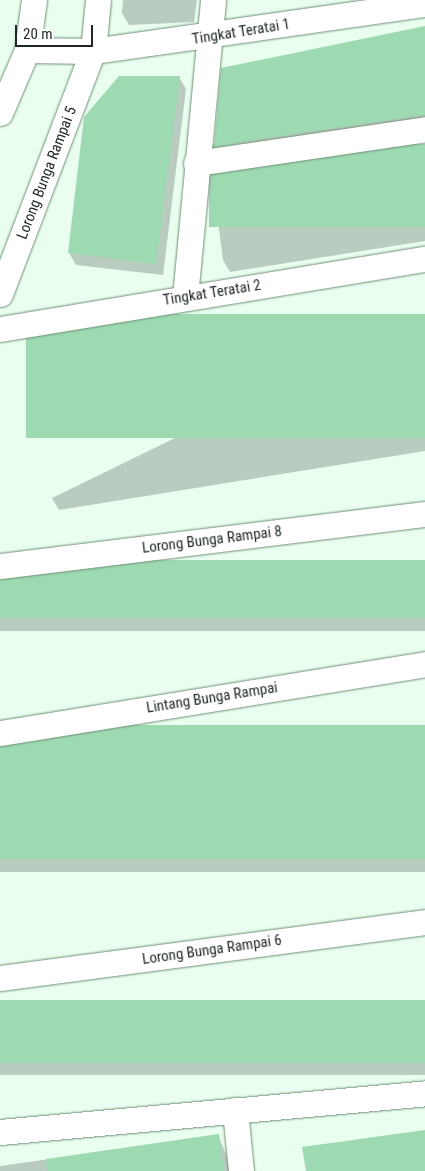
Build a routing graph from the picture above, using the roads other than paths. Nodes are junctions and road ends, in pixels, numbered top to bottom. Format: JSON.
{"nodes":[{"id":1,"x":34,"y":0,"type":"edge"},
{"id":2,"x":98,"y":0,"type":"edge"},
{"id":3,"x":213,"y":0,"type":"edge"},
{"id":4,"x":425,"y":4,"type":"edge"},
{"id":5,"x":345,"y":8,"type":"edge"},
{"id":6,"x":208,"y":38,"type":"junction"},
{"id":7,"x":27,"y":50,"type":"junction"},
{"id":8,"x":93,"y":51,"type":"junction"},
{"id":9,"x":0,"y":113,"type":"edge"},
{"id":10,"x":425,"y":129,"type":"edge"},
{"id":11,"x":196,"y":163,"type":"junction"},
{"id":12,"x":425,"y":259,"type":"edge"},
{"id":13,"x":0,"y":294,"type":"edge"},
{"id":14,"x":185,"y":297,"type":"junction"},
{"id":15,"x":0,"y":329,"type":"edge"},
{"id":16,"x":425,"y":514,"type":"edge"},
{"id":17,"x":0,"y":566,"type":"edge"},
{"id":18,"x":425,"y":664,"type":"edge"},
{"id":19,"x":0,"y":732,"type":"edge"},
{"id":20,"x":425,"y":922,"type":"edge"},
{"id":21,"x":0,"y":978,"type":"edge"},
{"id":22,"x":425,"y":1092,"type":"edge"},
{"id":23,"x":235,"y":1110,"type":"junction"},
{"id":24,"x":0,"y":1132,"type":"edge"},
{"id":25,"x":241,"y":1171,"type":"edge"}],
"edges":[{"from":1,"to":7,"type":"street"},
{"from":2,"to":8,"type":"street","name":"Lorong Bunga Rampai 5"},
{"from":3,"to":6,"type":"street"},
{"from":4,"to":5,"type":"street","name":"Tingkat Teratai 1"},
{"from":5,"to":6,"type":"street","name":"Tingkat Teratai 1"},
{"from":6,"to":8,"type":"street","name":"Tingkat Teratai 1"},
{"from":6,"to":11,"type":"street"},
{"from":7,"to":8,"type":"street","name":"Tingkat Teratai 1"},
{"from":7,"to":9,"type":"street"},
{"from":8,"to":13,"type":"street","name":"Lorong Bunga Rampai 5"},
{"from":10,"to":11,"type":"street"},
{"from":11,"to":14,"type":"street"},
{"from":12,"to":14,"type":"street","name":"Tingkat Teratai 2"},
{"from":14,"to":15,"type":"street","name":"Tingkat Teratai 2"},
{"from":16,"to":17,"type":"street","name":"Lorong Bunga Rampai 8"},
{"from":18,"to":19,"type":"street","name":"Lintang Bunga Rampai"},
{"from":20,"to":21,"type":"street","name":"Lorong Bunga Rampai 6"},
{"from":22,"to":23,"type":"street"},
{"from":23,"to":24,"type":"street"},
{"from":23,"to":25,"type":"street"}]}
